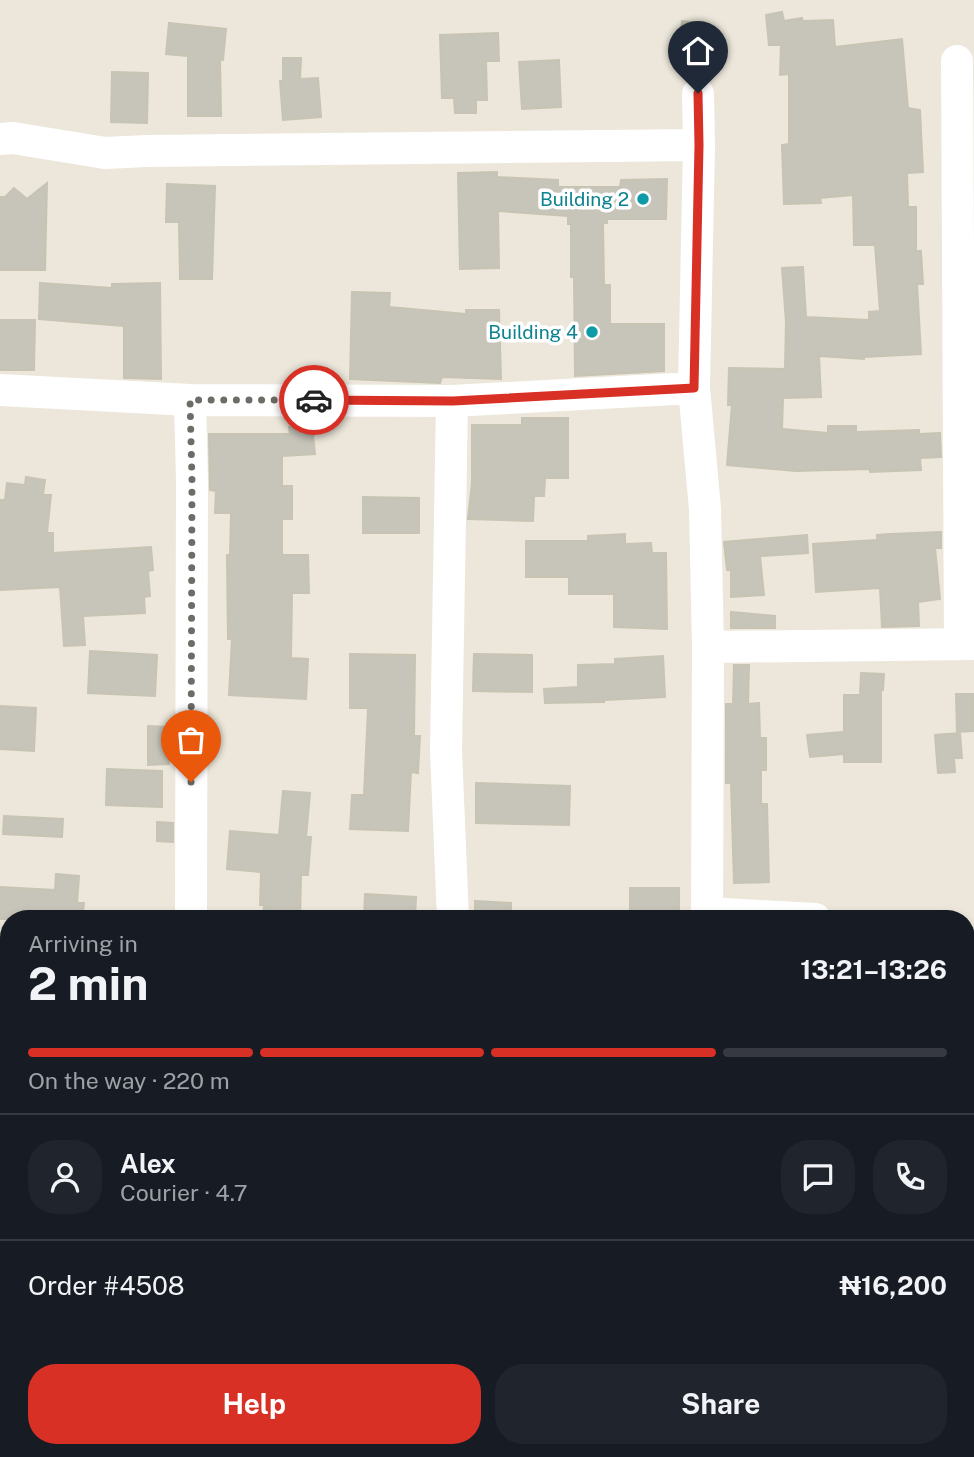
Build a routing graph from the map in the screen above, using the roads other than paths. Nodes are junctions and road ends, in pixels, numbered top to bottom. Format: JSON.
{"nodes":[{"id":1,"x":957,"y":61,"type":"dead end"},
{"id":2,"x":698,"y":93,"type":"dead end"},
{"id":3,"x":0,"y":139,"type":"edge"},
{"id":4,"x":699,"y":145,"type":"junction"},
{"id":5,"x":694,"y":388,"type":"junction"},
{"id":6,"x":0,"y":390,"type":"edge"},
{"id":7,"x":190,"y":400,"type":"junction"},
{"id":8,"x":453,"y":401,"type":"junction"},
{"id":9,"x":967,"y":644,"type":"edge"},
{"id":10,"x":708,"y":647,"type":"junction"},
{"id":11,"x":191,"y":910,"type":"edge"},
{"id":12,"x":453,"y":910,"type":"edge"},
{"id":13,"x":707,"y":910,"type":"edge"}],
"edges":[{"from":1,"to":9,"type":"street"},
{"from":2,"to":4,"type":"street"},
{"from":3,"to":4,"type":"street"},
{"from":4,"to":5,"type":"street"},
{"from":5,"to":8,"type":"street"},
{"from":5,"to":10,"type":"street"},
{"from":6,"to":7,"type":"street"},
{"from":7,"to":8,"type":"street"},
{"from":7,"to":11,"type":"street"},
{"from":8,"to":12,"type":"street"},
{"from":9,"to":10,"type":"street"},
{"from":10,"to":13,"type":"street"}]}
